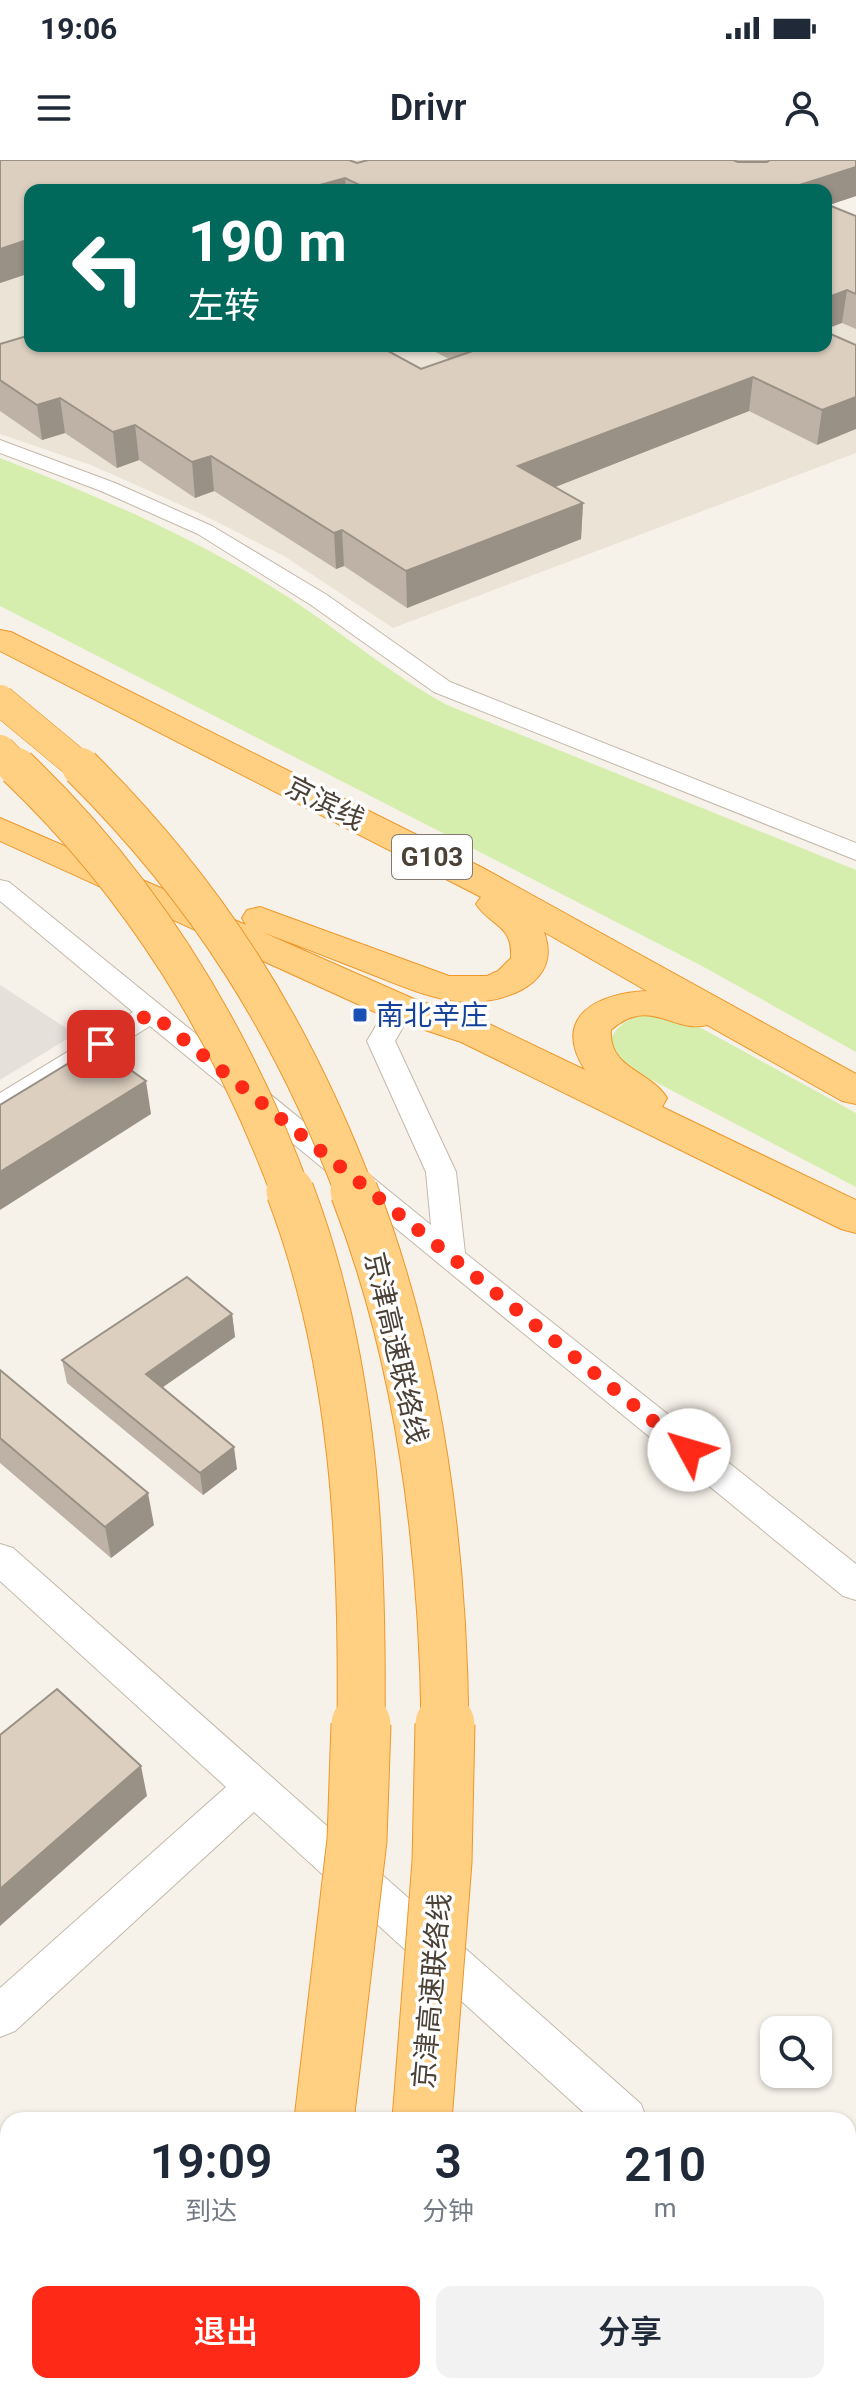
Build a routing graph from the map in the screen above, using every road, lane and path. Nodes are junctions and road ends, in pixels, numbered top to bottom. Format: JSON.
{"nodes":[{"id":1,"x":0,"y":446,"type":"edge"},
{"id":2,"x":0,"y":639,"type":"edge"},
{"id":3,"x":0,"y":700,"type":"edge"},
{"id":4,"x":0,"y":750,"type":"edge"},
{"id":5,"x":0,"y":795,"type":"edge"},
{"id":6,"x":0,"y":828,"type":"edge"},
{"id":7,"x":374,"y":828,"type":"junction"},
{"id":8,"x":856,"y":852,"type":"edge"},
{"id":9,"x":0,"y":888,"type":"edge"},
{"id":10,"x":260,"y":918,"type":"junction"},
{"id":11,"x":400,"y":1008,"type":"junction"},
{"id":12,"x":151,"y":1013,"type":"junction"},
{"id":13,"x":475,"y":1033,"type":"junction"},
{"id":14,"x":856,"y":1092,"type":"edge"},
{"id":15,"x":0,"y":1106,"type":"edge"},
{"id":16,"x":746,"y":1164,"type":"junction"},
{"id":17,"x":856,"y":1218,"type":"edge"},
{"id":18,"x":450,"y":1258,"type":"junction"},
{"id":19,"x":0,"y":1559,"type":"edge"},
{"id":20,"x":856,"y":1585,"type":"edge"},
{"id":21,"x":254,"y":1787,"type":"junction"},
{"id":22,"x":0,"y":2016,"type":"edge"},
{"id":23,"x":325,"y":2112,"type":"edge"},
{"id":24,"x":423,"y":2112,"type":"edge"},
{"id":25,"x":616,"y":2112,"type":"edge"}],
"edges":[{"from":1,"to":8,"type":"street"},
{"from":2,"to":7,"type":"highway","name":"京滨线","number":"G103"},
{"from":3,"to":24,"type":"highway","name":"京津高速联络线","bridge":true},
{"from":4,"to":23,"type":"highway","bridge":true},
{"from":5,"to":10,"type":"highway"},
{"from":6,"to":11,"type":"highway"},
{"from":7,"to":10,"type":"highway"},
{"from":7,"to":14,"type":"highway","name":"京滨线","number":"G103"},
{"from":9,"to":12,"type":"street"},
{"from":10,"to":13,"type":"highway"},
{"from":11,"to":13,"type":"highway"},
{"from":11,"to":18,"type":"street"},
{"from":12,"to":15,"type":"street"},
{"from":12,"to":18,"type":"street"},
{"from":13,"to":16,"type":"highway"},
{"from":14,"to":16,"type":"highway"},
{"from":16,"to":17,"type":"highway"},
{"from":18,"to":20,"type":"street"},
{"from":19,"to":21,"type":"street"},
{"from":21,"to":22,"type":"street"},
{"from":21,"to":25,"type":"street"}]}
